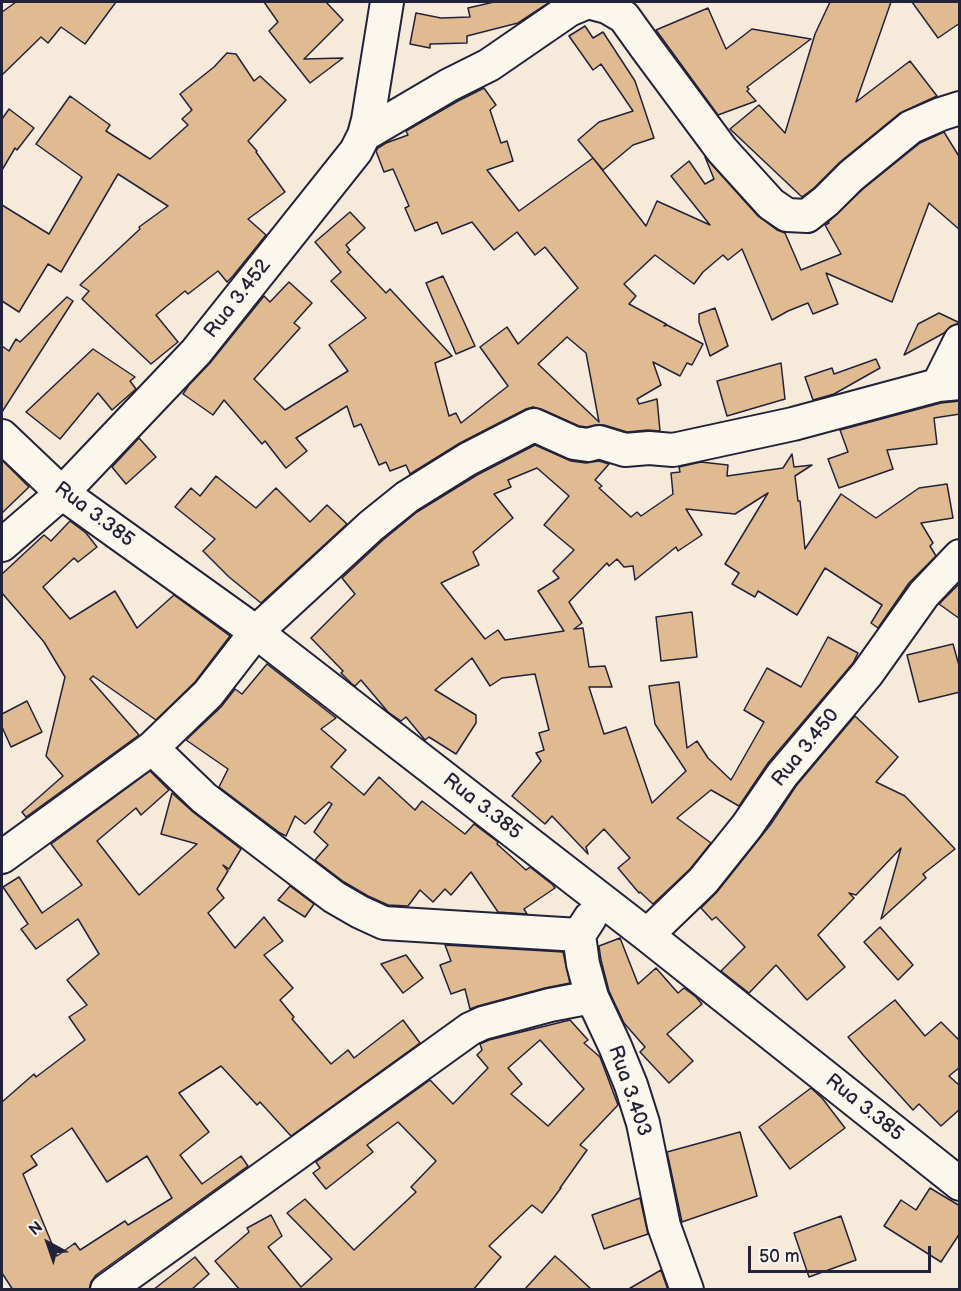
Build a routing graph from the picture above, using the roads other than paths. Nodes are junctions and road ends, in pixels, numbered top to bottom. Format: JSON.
{"nodes":[{"id":1,"x":387,"y":2,"type":"edge"},
{"id":2,"x":960,"y":108,"type":"edge"},
{"id":3,"x":364,"y":135,"type":"junction"},
{"id":4,"x":960,"y":341,"type":"edge"},
{"id":5,"x":949,"y":384,"type":"edge"},
{"id":6,"x":2,"y":436,"type":"edge"},
{"id":7,"x":62,"y":493,"type":"junction"},
{"id":8,"x":2,"y":546,"type":"edge"},
{"id":9,"x":960,"y":556,"type":"edge"},
{"id":10,"x":256,"y":632,"type":"junction"},
{"id":11,"x":152,"y":748,"type":"junction"},
{"id":12,"x":2,"y":857,"type":"edge"},
{"id":13,"x":602,"y":900,"type":"junction"},
{"id":14,"x":579,"y":935,"type":"junction"},
{"id":15,"x":647,"y":935,"type":"junction"},
{"id":16,"x":592,"y":998,"type":"junction"},
{"id":17,"x":960,"y":1184,"type":"edge"},
{"id":18,"x":107,"y":1290,"type":"edge"},
{"id":19,"x":687,"y":1290,"type":"edge"}],
"edges":[{"from":1,"to":3,"type":"street","name":"Rua 3.452"},
{"from":2,"to":3,"type":"street"},
{"from":3,"to":7,"type":"street","name":"Rua 3.452"},
{"from":4,"to":5,"type":"street"},
{"from":5,"to":10,"type":"street"},
{"from":6,"to":7,"type":"street","name":"Rua 3.385"},
{"from":7,"to":8,"type":"street","name":"Rua 3.452"},
{"from":7,"to":10,"type":"street","name":"Rua 3.385"},
{"from":9,"to":15,"type":"street","name":"Rua 3.450"},
{"from":10,"to":11,"type":"street"},
{"from":10,"to":13,"type":"street","name":"Rua 3.385"},
{"from":11,"to":12,"type":"street"},
{"from":11,"to":14,"type":"street"},
{"from":13,"to":14,"type":"street"},
{"from":13,"to":15,"type":"street","name":"Rua 3.385"},
{"from":14,"to":16,"type":"street","name":"Rua 3.403"},
{"from":15,"to":17,"type":"street","name":"Rua 3.385"},
{"from":16,"to":18,"type":"street"},
{"from":16,"to":19,"type":"street","name":"Rua 3.403"}]}
